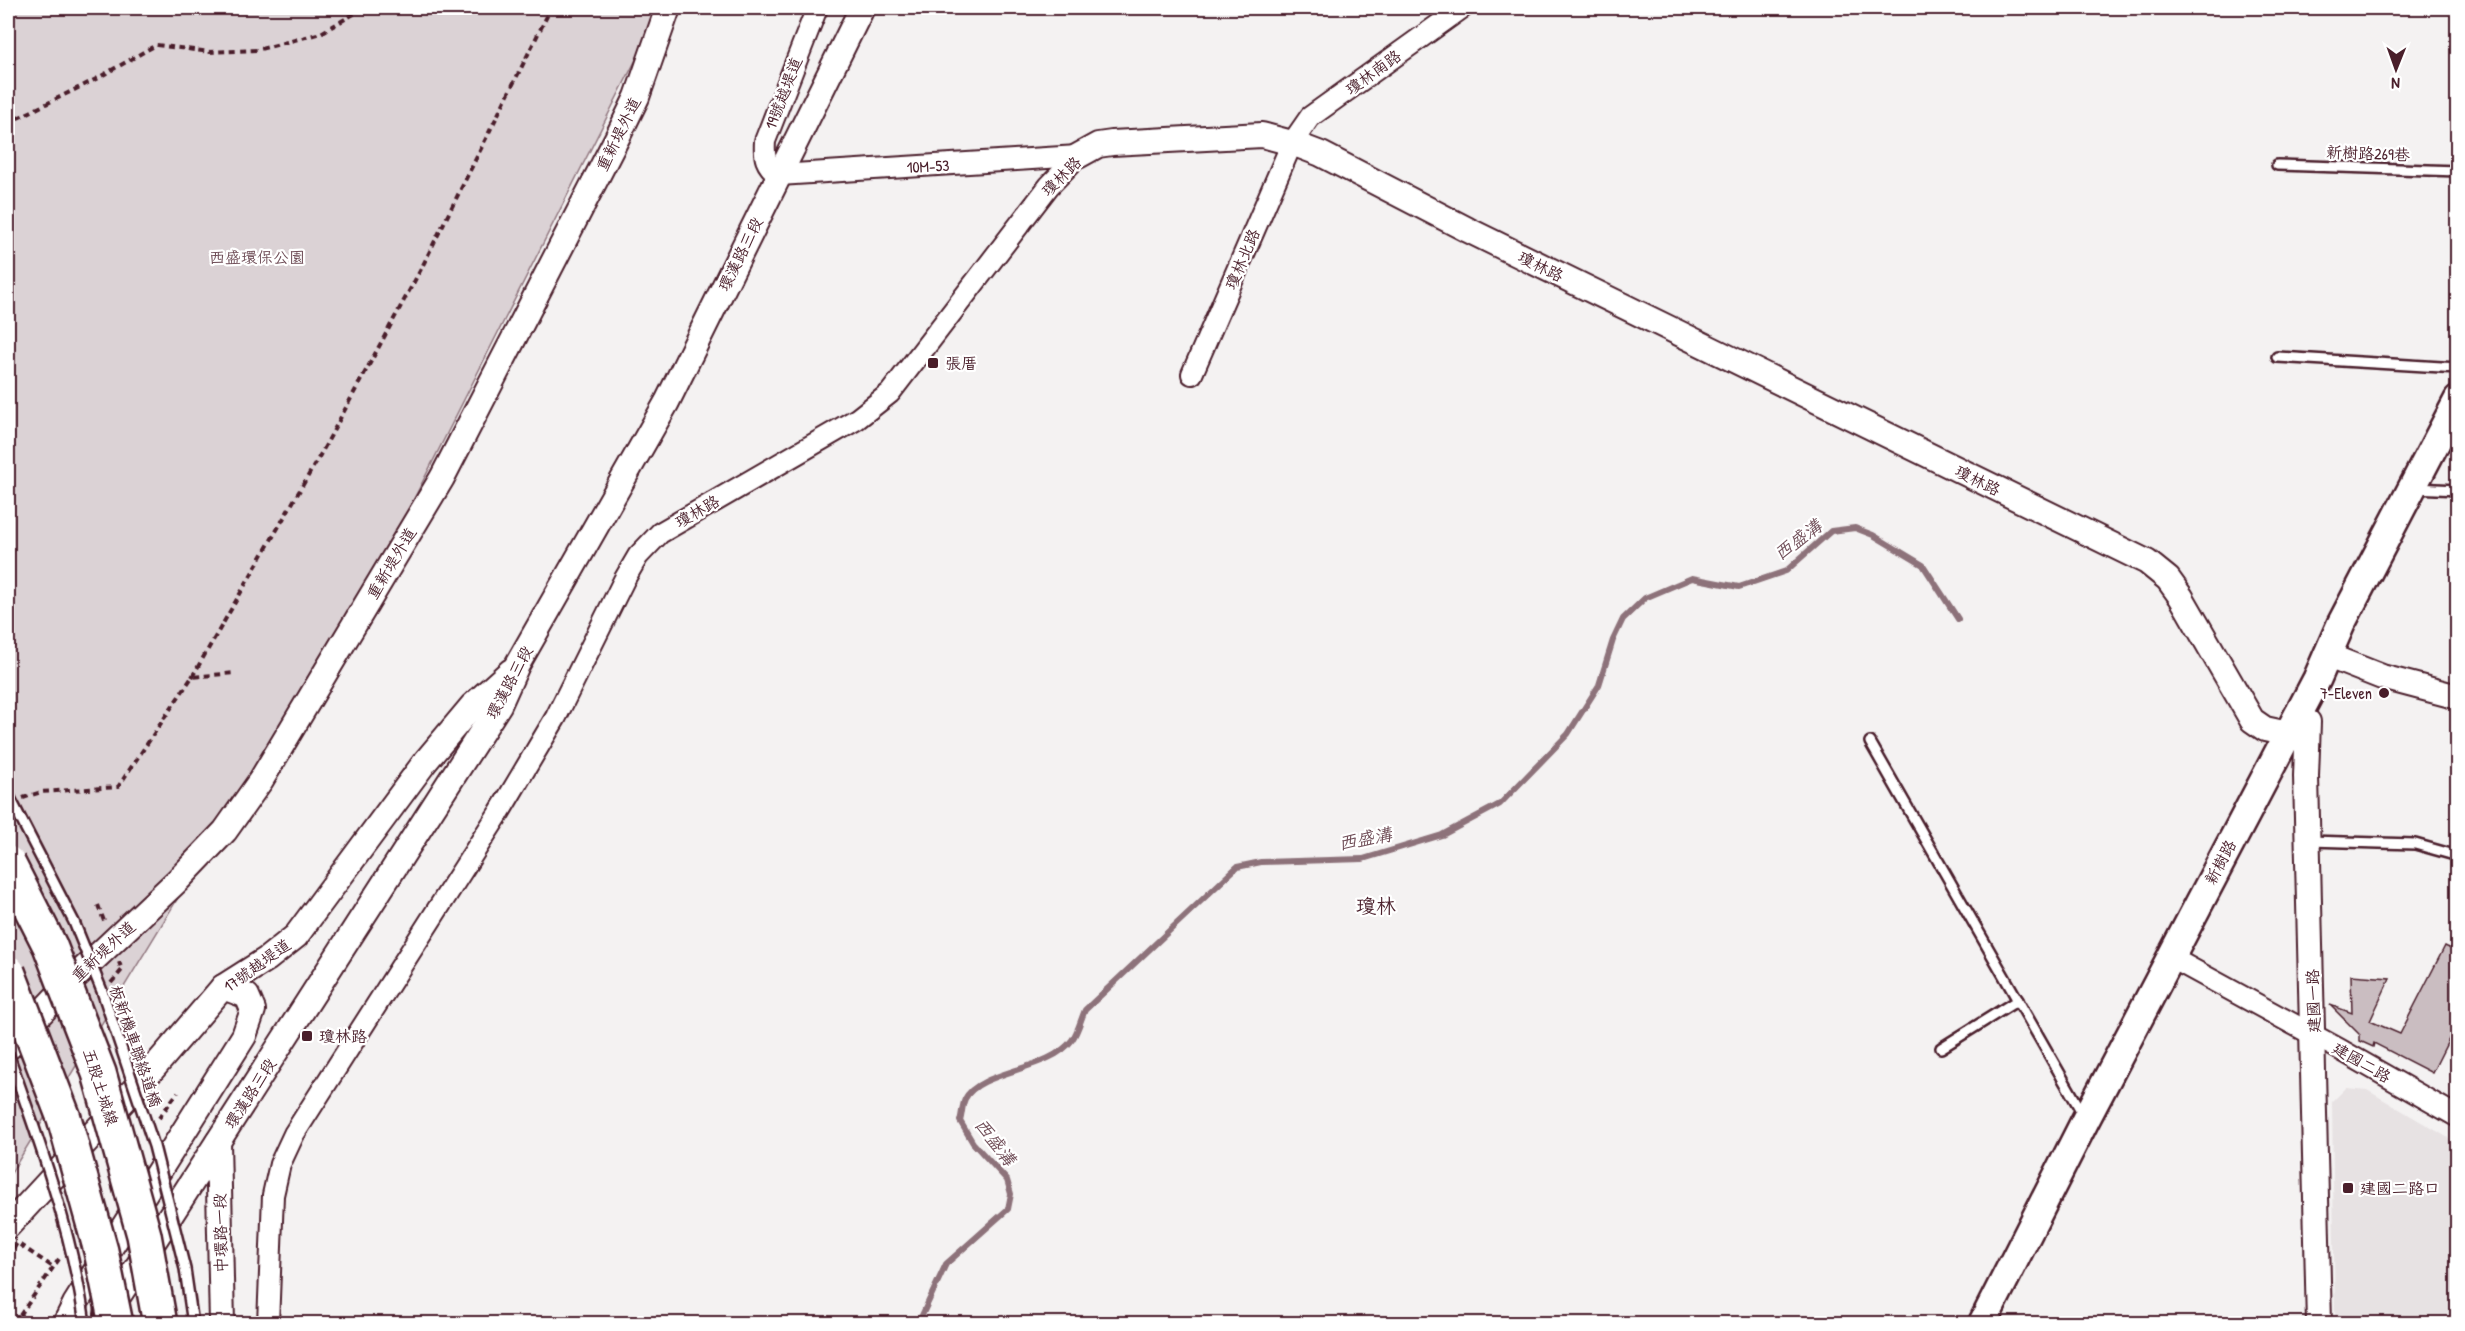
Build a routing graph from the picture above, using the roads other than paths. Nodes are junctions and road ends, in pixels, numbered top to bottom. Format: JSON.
{"nodes":[{"id":1,"x":669,"y":8,"type":"edge"},
{"id":2,"x":818,"y":8,"type":"edge"},
{"id":3,"x":862,"y":8,"type":"edge"},
{"id":4,"x":1462,"y":8,"type":"edge"},
{"id":5,"x":1292,"y":143,"type":"junction"},
{"id":6,"x":1078,"y":156,"type":"junction"},
{"id":7,"x":2277,"y":165,"type":"dead end"},
{"id":8,"x":2457,"y":171,"type":"edge"},
{"id":9,"x":779,"y":175,"type":"junction"},
{"id":10,"x":2277,"y":357,"type":"dead end"},
{"id":11,"x":2457,"y":368,"type":"edge"},
{"id":12,"x":1192,"y":374,"type":"dead end"},
{"id":13,"x":2457,"y":400,"type":"edge"},
{"id":14,"x":2412,"y":488,"type":"junction"},
{"id":15,"x":2457,"y":490,"type":"edge"},
{"id":16,"x":517,"y":665,"type":"junction"},
{"id":17,"x":2321,"y":667,"type":"junction"},
{"id":18,"x":2457,"y":697,"type":"edge"},
{"id":19,"x":2297,"y":736,"type":"junction"},
{"id":20,"x":1870,"y":742,"type":"dead end"},
{"id":21,"x":8,"y":794,"type":"edge"},
{"id":22,"x":2307,"y":841,"type":"junction"},
{"id":23,"x":2457,"y":856,"type":"edge"},
{"id":24,"x":8,"y":863,"type":"edge"},
{"id":25,"x":2170,"y":957,"type":"junction"},
{"id":26,"x":8,"y":972,"type":"edge"},
{"id":27,"x":223,"y":987,"type":"junction"},
{"id":28,"x":2018,"y":1000,"type":"junction"},
{"id":29,"x":2314,"y":1035,"type":"junction"},
{"id":30,"x":8,"y":1048,"type":"edge"},
{"id":31,"x":1941,"y":1048,"type":"dead end"},
{"id":32,"x":8,"y":1053,"type":"edge"},
{"id":33,"x":2457,"y":1117,"type":"edge"},
{"id":34,"x":2086,"y":1119,"type":"junction"},
{"id":35,"x":218,"y":1142,"type":"junction"},
{"id":36,"x":8,"y":1226,"type":"edge"},
{"id":37,"x":65,"y":1323,"type":"edge"},
{"id":38,"x":85,"y":1323,"type":"edge"},
{"id":39,"x":101,"y":1323,"type":"edge"},
{"id":40,"x":116,"y":1323,"type":"edge"},
{"id":41,"x":159,"y":1323,"type":"edge"},
{"id":42,"x":194,"y":1323,"type":"edge"},
{"id":43,"x":222,"y":1323,"type":"edge"},
{"id":44,"x":268,"y":1323,"type":"edge"},
{"id":45,"x":1982,"y":1323,"type":"edge"},
{"id":46,"x":2319,"y":1323,"type":"edge"}],
"edges":[{"from":1,"to":30,"type":"street","name":"重新堤外道"},
{"from":2,"to":9,"type":"street","name":"19號越堤道"},
{"from":3,"to":9,"type":"street","name":"環漢路三段"},
{"from":4,"to":5,"type":"street","name":"瓊林南路"},
{"from":5,"to":6,"type":"street","name":"瓊林路"},
{"from":5,"to":12,"type":"street","name":"瓊林北路"},
{"from":5,"to":19,"type":"street","name":"瓊林路"},
{"from":6,"to":9,"type":"street","name":"10M-53"},
{"from":6,"to":44,"type":"street","name":"瓊林路"},
{"from":7,"to":8,"type":"lane","name":"新樹路269巷"},
{"from":9,"to":16,"type":"street","name":"環漢路三段"},
{"from":10,"to":11,"type":"lane"},
{"from":13,"to":14,"type":"main road","name":"新樹路"},
{"from":14,"to":15,"type":"lane"},
{"from":14,"to":17,"type":"main road","name":"新樹路"},
{"from":16,"to":27,"type":"street","name":"17號越堤道"},
{"from":16,"to":35,"type":"street","name":"環漢路三段"},
{"from":17,"to":18,"type":"street"},
{"from":17,"to":19,"type":"main road","name":"新樹路"},
{"from":19,"to":22,"type":"street","name":"建國一路"},
{"from":19,"to":25,"type":"main road","name":"新樹路"},
{"from":20,"to":28,"type":"lane"},
{"from":21,"to":42,"type":"lane","name":"板新機車聯絡道橋","bridge":true},
{"from":22,"to":23,"type":"lane"},
{"from":22,"to":29,"type":"street","name":"建國一路"},
{"from":24,"to":41,"type":"highway","name":"五股土城線","bridge":true},
{"from":25,"to":29,"type":"street","name":"建國二路"},
{"from":25,"to":34,"type":"main road","name":"新樹路"},
{"from":26,"to":40,"type":"highway","bridge":true},
{"from":27,"to":36,"type":"street","name":"17號越堤道"},
{"from":27,"to":37,"type":"street"},
{"from":28,"to":31,"type":"lane"},
{"from":28,"to":34,"type":"lane"},
{"from":29,"to":33,"type":"street","name":"建國二路"},
{"from":29,"to":46,"type":"street","name":"建國一路"},
{"from":32,"to":38,"type":"lane","bridge":true},
{"from":34,"to":45,"type":"main road","name":"新樹路"},
{"from":35,"to":39,"type":"street","name":"環漢路三段"},
{"from":35,"to":43,"type":"street","name":"中環路一段"}]}
